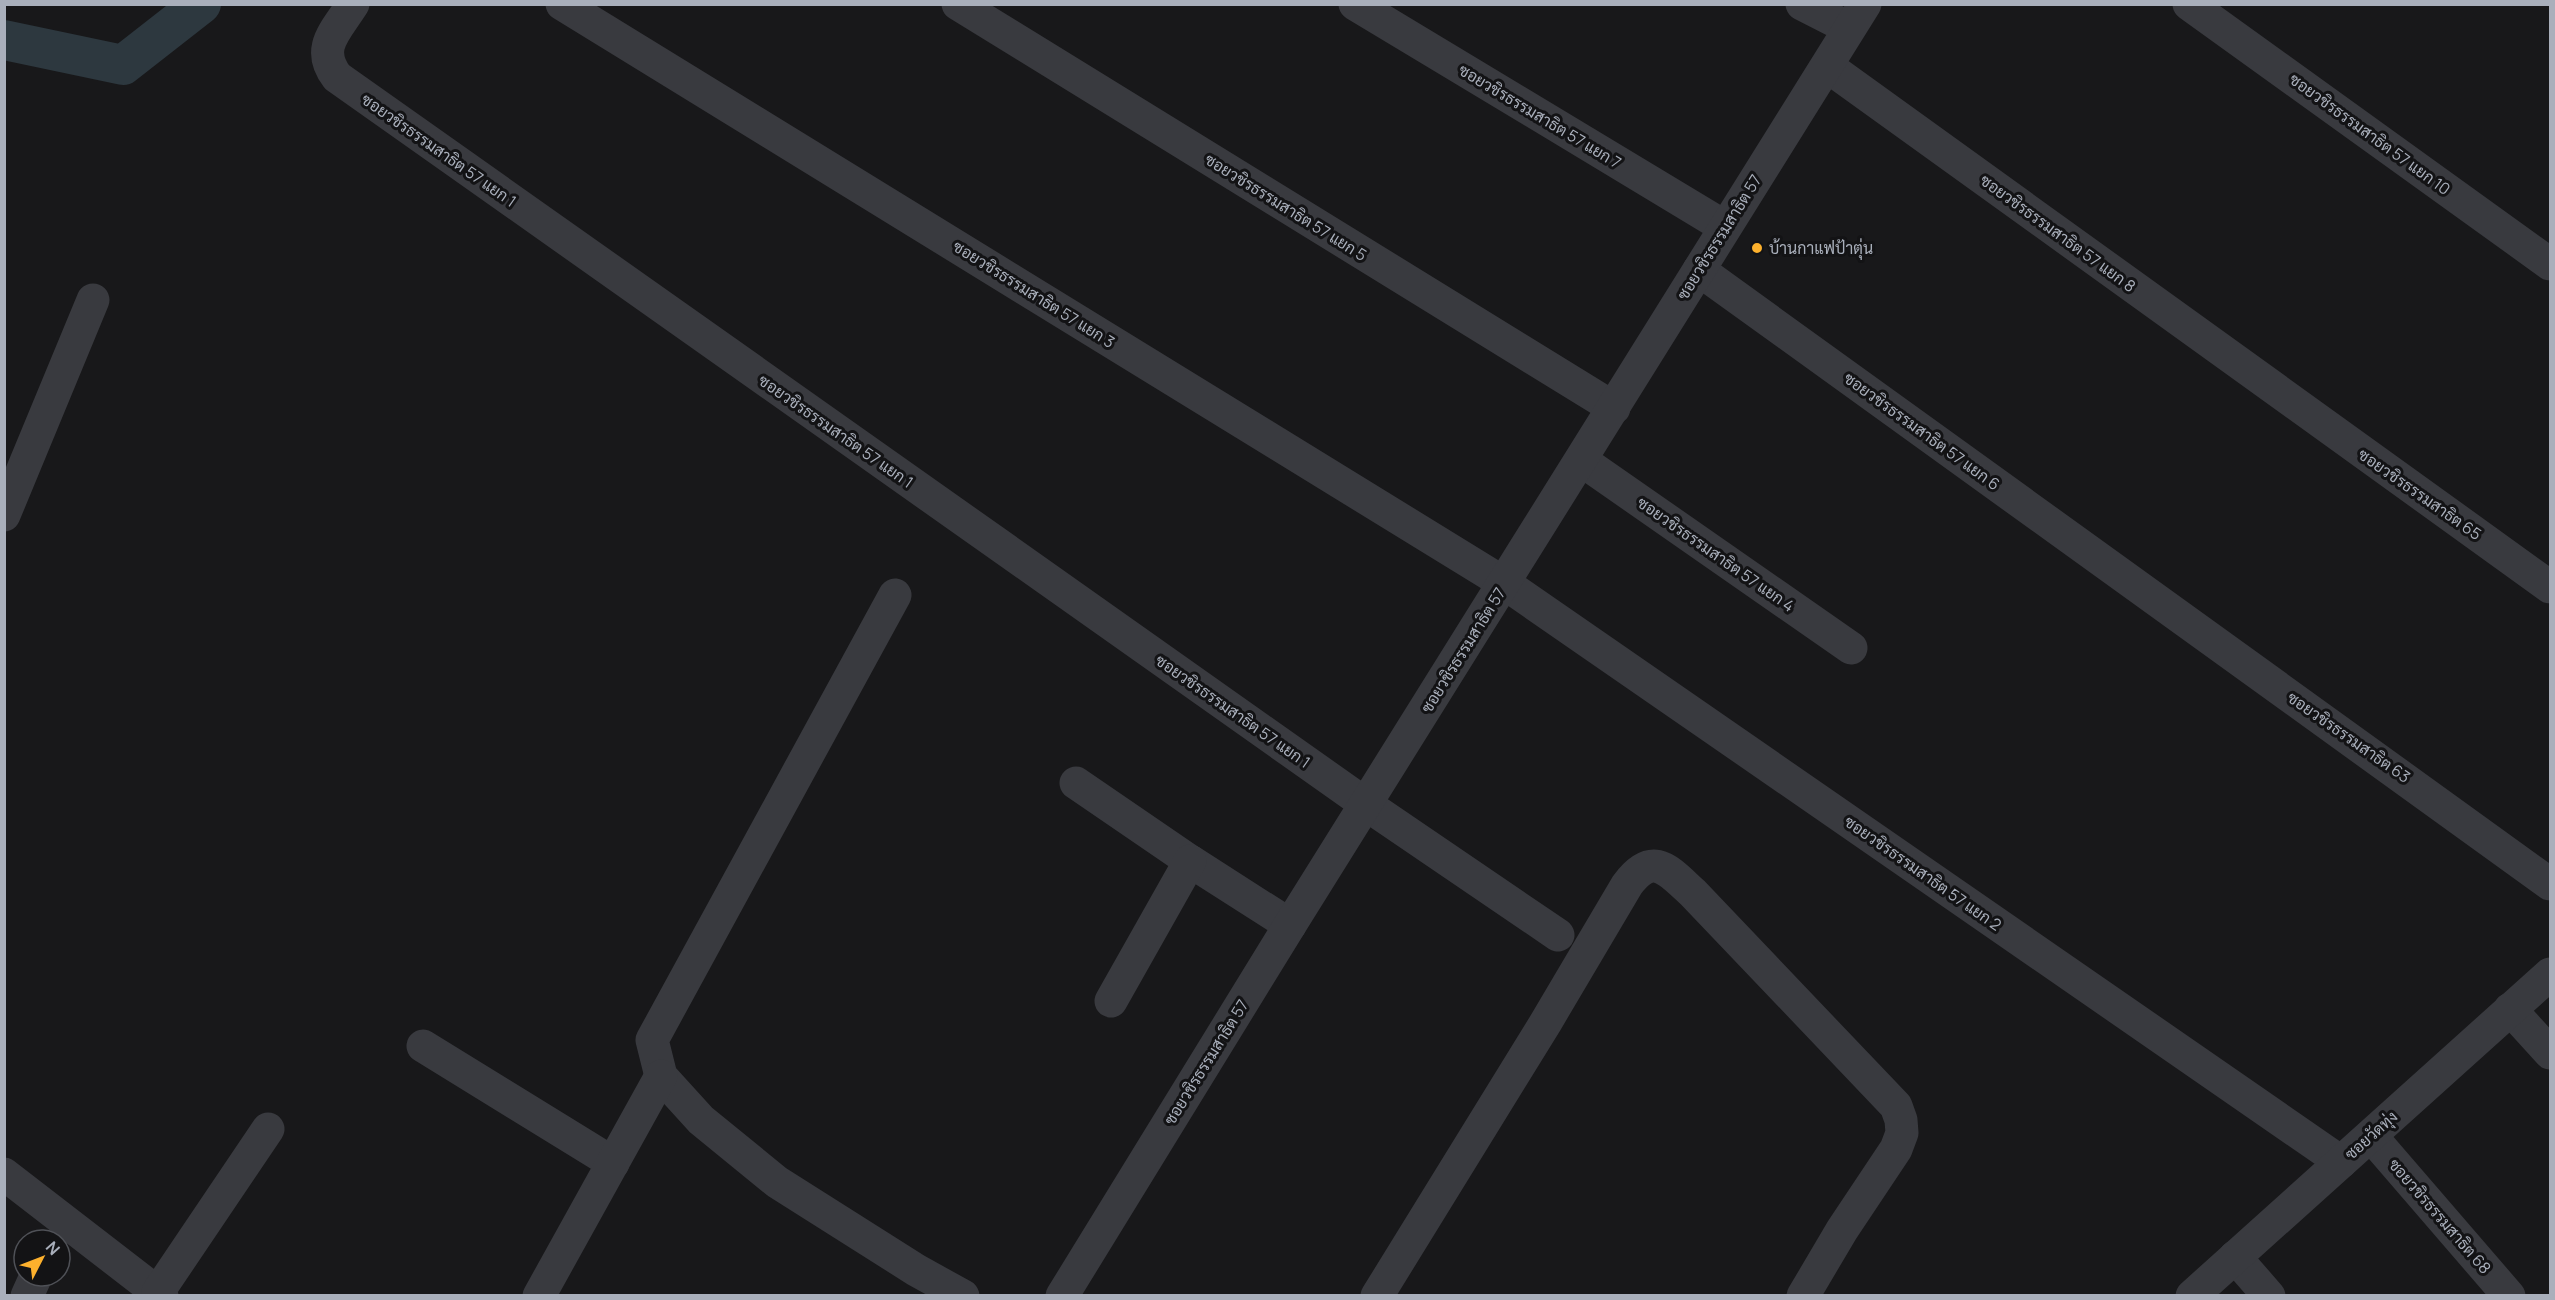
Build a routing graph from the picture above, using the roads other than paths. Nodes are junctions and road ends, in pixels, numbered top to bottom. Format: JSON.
{"nodes":[{"id":1,"x":353,"y":4,"type":"edge"},
{"id":2,"x":562,"y":4,"type":"edge"},
{"id":3,"x":958,"y":4,"type":"edge"},
{"id":4,"x":1356,"y":4,"type":"edge"},
{"id":5,"x":1802,"y":4,"type":"edge"},
{"id":6,"x":2190,"y":4,"type":"edge"},
{"id":7,"x":1857,"y":16,"type":"edge"},
{"id":8,"x":1827,"y":66,"type":"junction"},
{"id":9,"x":1725,"y":227,"type":"junction"},
{"id":10,"x":2550,"y":264,"type":"edge"},
{"id":11,"x":1699,"y":270,"type":"junction"},
{"id":12,"x":93,"y":300,"type":"dead end"},
{"id":13,"x":2289,"y":400,"type":"joint"},
{"id":14,"x":1614,"y":408,"type":"junction"},
{"id":15,"x":1581,"y":460,"type":"junction"},
{"id":16,"x":4,"y":515,"type":"edge"},
{"id":17,"x":1504,"y":583,"type":"junction"},
{"id":18,"x":2550,"y":587,"type":"edge"},
{"id":19,"x":2145,"y":592,"type":"joint"},
{"id":20,"x":895,"y":595,"type":"dead end"},
{"id":21,"x":1851,"y":648,"type":"dead end"},
{"id":22,"x":1076,"y":783,"type":"dead end"},
{"id":23,"x":1366,"y":806,"type":"junction"},
{"id":24,"x":1190,"y":861,"type":"junction"},
{"id":25,"x":2550,"y":884,"type":"edge"},
{"id":26,"x":1290,"y":925,"type":"junction"},
{"id":27,"x":1558,"y":935,"type":"dead end"},
{"id":28,"x":2550,"y":974,"type":"edge"},
{"id":29,"x":1111,"y":1001,"type":"dead end"},
{"id":30,"x":2510,"y":1009,"type":"junction"},
{"id":31,"x":423,"y":1046,"type":"dead end"},
{"id":32,"x":2550,"y":1053,"type":"edge"},
{"id":33,"x":662,"y":1076,"type":"junction"},
{"id":34,"x":268,"y":1129,"type":"dead end"},
{"id":35,"x":2371,"y":1136,"type":"junction"},
{"id":36,"x":2341,"y":1162,"type":"junction"},
{"id":37,"x":613,"y":1163,"type":"junction"},
{"id":38,"x":4,"y":1174,"type":"edge"},
{"id":39,"x":56,"y":1228,"type":"edge"},
{"id":40,"x":72,"y":1238,"type":"edge"},
{"id":41,"x":2235,"y":1257,"type":"junction"},
{"id":42,"x":160,"y":1294,"type":"edge"},
{"id":43,"x":539,"y":1296,"type":"edge"},
{"id":44,"x":963,"y":1296,"type":"edge"},
{"id":45,"x":1062,"y":1296,"type":"edge"},
{"id":46,"x":1377,"y":1296,"type":"edge"},
{"id":47,"x":1803,"y":1296,"type":"edge"},
{"id":48,"x":2192,"y":1296,"type":"edge"},
{"id":49,"x":2269,"y":1296,"type":"edge"},
{"id":50,"x":2509,"y":1296,"type":"edge"}],
"edges":[{"from":1,"to":23,"type":"street","name":"ซอยวชิรธรรมสาธิต 57 แยก 1"},
{"from":2,"to":17,"type":"street","name":"ซอยวชิรธรรมสาธิต 57 แยก 3"},
{"from":3,"to":14,"type":"street","name":"ซอยวชิรธรรมสาธิต 57 แยก 5"},
{"from":4,"to":9,"type":"street","name":"ซอยวชิรธรรมสาธิต 57 แยก 7"},
{"from":5,"to":7,"type":"street"},
{"from":6,"to":10,"type":"street","name":"ซอยวชิรธรรมสาธิต 57 แยก 10"},
{"from":7,"to":8,"type":"street","name":"ซอยวชิรธรรมสาธิต 57"},
{"from":8,"to":9,"type":"street","name":"ซอยวชิรธรรมสาธิต 57"},
{"from":8,"to":13,"type":"street","name":"ซอยวชิรธรรมสาธิต 57 แยก 8"},
{"from":9,"to":11,"type":"street","name":"ซอยวชิรธรรมสาธิต 57"},
{"from":11,"to":14,"type":"street","name":"ซอยวชิรธรรมสาธิต 57"},
{"from":11,"to":19,"type":"street","name":"ซอยวชิรธรรมสาธิต 57 แยก 6"},
{"from":12,"to":16,"type":"street"},
{"from":13,"to":18,"type":"street","name":"ซอยวชิรธรรมสาธิต 65"},
{"from":14,"to":15,"type":"street","name":"ซอยวชิรธรรมสาธิต 57"},
{"from":15,"to":17,"type":"street","name":"ซอยวชิรธรรมสาธิต 57"},
{"from":15,"to":21,"type":"street","name":"ซอยวชิรธรรมสาธิต 57 แยก 4"},
{"from":17,"to":23,"type":"street","name":"ซอยวชิรธรรมสาธิต 57"},
{"from":17,"to":36,"type":"street","name":"ซอยวชิรธรรมสาธิต 57 แยก 2"},
{"from":19,"to":25,"type":"street","name":"ซอยวชิรธรรมสาธิต 63"},
{"from":20,"to":33,"type":"street"},
{"from":22,"to":24,"type":"street"},
{"from":23,"to":26,"type":"street","name":"ซอยวชิรธรรมสาธิต 57"},
{"from":23,"to":27,"type":"street","name":"ซอยวชิรธรรมสาธิต 57 แยก 1"},
{"from":24,"to":26,"type":"street"},
{"from":24,"to":29,"type":"street"},
{"from":26,"to":45,"type":"street","name":"ซอยวชิรธรรมสาธิต 57"},
{"from":28,"to":30,"type":"street","name":"ซอยวัดทุ่ง"},
{"from":30,"to":32,"type":"street"},
{"from":30,"to":35,"type":"street","name":"ซอยวัดทุ่ง"},
{"from":31,"to":37,"type":"street"},
{"from":33,"to":37,"type":"street"},
{"from":33,"to":44,"type":"street"},
{"from":34,"to":42,"type":"street"},
{"from":35,"to":36,"type":"street","name":"ซอยวัดทุ่ง"},
{"from":35,"to":50,"type":"street","name":"ซอยวชิรธรรมสาธิต 68"},
{"from":36,"to":41,"type":"street","name":"ซอยวัดทุ่ง"},
{"from":37,"to":43,"type":"street"},
{"from":38,"to":39,"type":"street"},
{"from":40,"to":42,"type":"street"},
{"from":41,"to":48,"type":"street","name":"ซอยวัดทุ่ง"},
{"from":41,"to":49,"type":"street"},
{"from":46,"to":47,"type":"street"}]}
